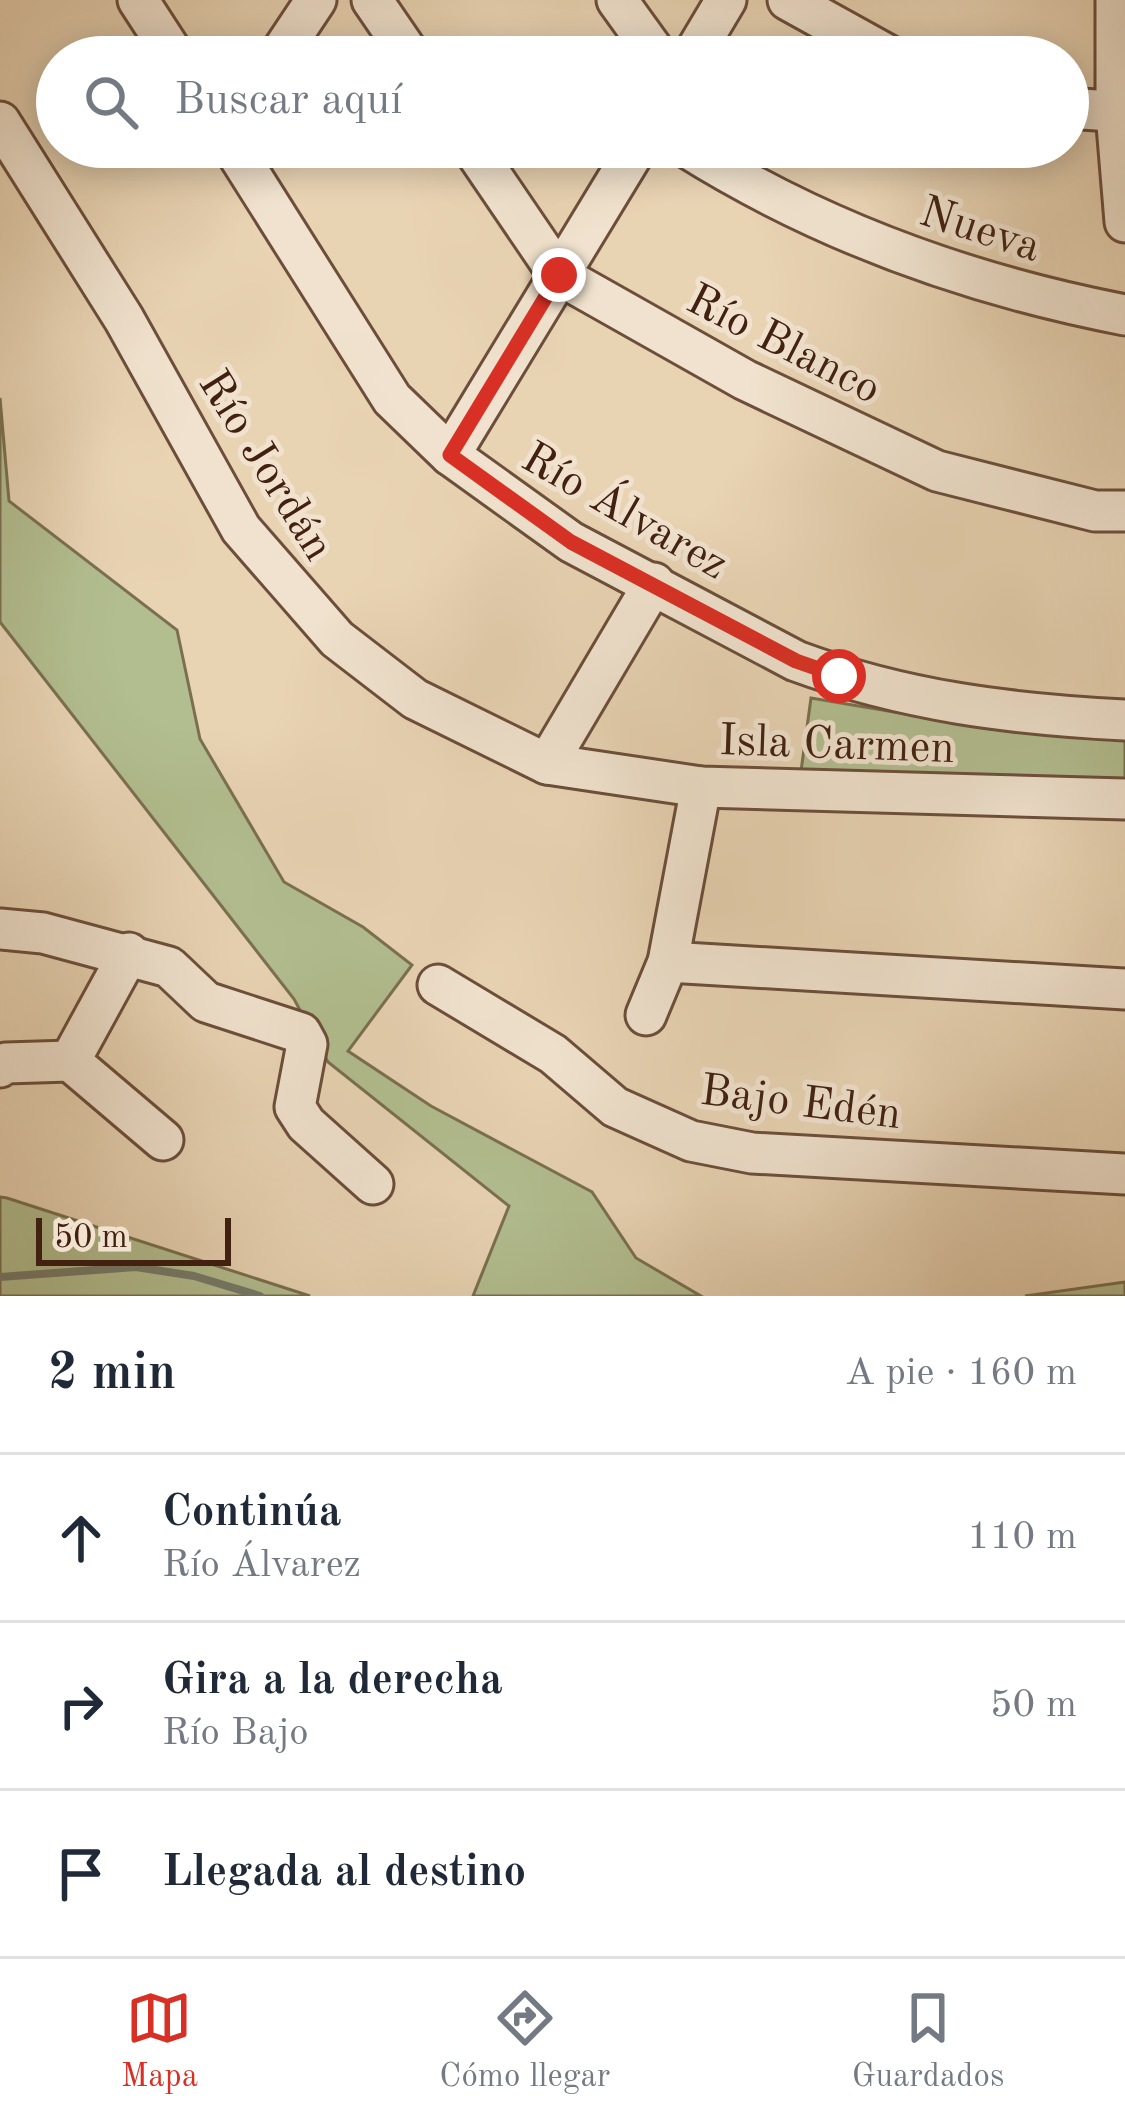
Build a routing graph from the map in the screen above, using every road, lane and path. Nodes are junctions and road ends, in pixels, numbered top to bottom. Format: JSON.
{"nodes":[{"id":1,"x":138,"y":0,"type":"edge"},
{"id":2,"x":316,"y":0,"type":"edge"},
{"id":3,"x":372,"y":0,"type":"edge"},
{"id":4,"x":617,"y":0,"type":"edge"},
{"id":5,"x":726,"y":0,"type":"edge"},
{"id":6,"x":788,"y":0,"type":"edge"},
{"id":7,"x":1117,"y":0,"type":"edge"},
{"id":8,"x":161,"y":36,"type":"edge"},
{"id":9,"x":292,"y":36,"type":"edge"},
{"id":10,"x":397,"y":36,"type":"edge"},
{"id":11,"x":643,"y":36,"type":"edge"},
{"id":12,"x":705,"y":36,"type":"edge"},
{"id":13,"x":852,"y":36,"type":"edge"},
{"id":14,"x":1089,"y":110,"type":"edge"},
{"id":15,"x":1120,"y":112,"type":"edge"},
{"id":16,"x":0,"y":122,"type":"edge"},
{"id":17,"x":246,"y":168,"type":"edge"},
{"id":18,"x":486,"y":168,"type":"edge"},
{"id":19,"x":624,"y":168,"type":"edge"},
{"id":20,"x":724,"y":168,"type":"edge"},
{"id":21,"x":1125,"y":222,"type":"edge"},
{"id":22,"x":559,"y":275,"type":"junction"},
{"id":23,"x":1125,"y":315,"type":"edge"},
{"id":24,"x":450,"y":455,"type":"junction"},
{"id":25,"x":1125,"y":511,"type":"edge"},
{"id":26,"x":654,"y":583,"type":"junction"},
{"id":27,"x":1125,"y":719,"type":"edge"},
{"id":28,"x":548,"y":764,"type":"junction"},
{"id":29,"x":701,"y":787,"type":"junction"},
{"id":30,"x":1125,"y":799,"type":"edge"},
{"id":31,"x":0,"y":929,"type":"edge"},
{"id":32,"x":129,"y":953,"type":"junction"},
{"id":33,"x":668,"y":962,"type":"junction"},
{"id":34,"x":438,"y":985,"type":"dead end"},
{"id":35,"x":1125,"y":989,"type":"edge"},
{"id":36,"x":646,"y":1015,"type":"dead end"},
{"id":37,"x":70,"y":1061,"type":"junction"},
{"id":38,"x":0,"y":1067,"type":"edge"},
{"id":39,"x":163,"y":1140,"type":"dead end"},
{"id":40,"x":1125,"y":1174,"type":"edge"},
{"id":41,"x":373,"y":1184,"type":"dead end"}],
"edges":[{"from":1,"to":8,"type":"street"},
{"from":2,"to":9,"type":"street"},
{"from":3,"to":10,"type":"street"},
{"from":4,"to":11,"type":"street"},
{"from":5,"to":12,"type":"street"},
{"from":6,"to":13,"type":"street"},
{"from":7,"to":15,"type":"street"},
{"from":14,"to":15,"type":"street"},
{"from":15,"to":21,"type":"street"},
{"from":16,"to":28,"type":"street","name":"Río Jordán"},
{"from":17,"to":24,"type":"street","name":"Río Álvarez"},
{"from":18,"to":22,"type":"street","name":"Río Blanco"},
{"from":19,"to":22,"type":"street"},
{"from":20,"to":23,"type":"street","name":"Nueva"},
{"from":22,"to":24,"type":"street"},
{"from":22,"to":25,"type":"street","name":"Río Blanco"},
{"from":24,"to":26,"type":"street","name":"Río Álvarez"},
{"from":26,"to":27,"type":"street","name":"Río Álvarez"},
{"from":26,"to":28,"type":"street"},
{"from":28,"to":29,"type":"street","name":"Isla Carmen"},
{"from":29,"to":30,"type":"street","name":"Isla Carmen"},
{"from":29,"to":33,"type":"street"},
{"from":31,"to":32,"type":"street"},
{"from":32,"to":37,"type":"street"},
{"from":32,"to":41,"type":"street"},
{"from":33,"to":35,"type":"street"},
{"from":33,"to":36,"type":"street"},
{"from":34,"to":40,"type":"street","name":"Bajo Edén"},
{"from":37,"to":38,"type":"street"},
{"from":37,"to":39,"type":"street"}]}
